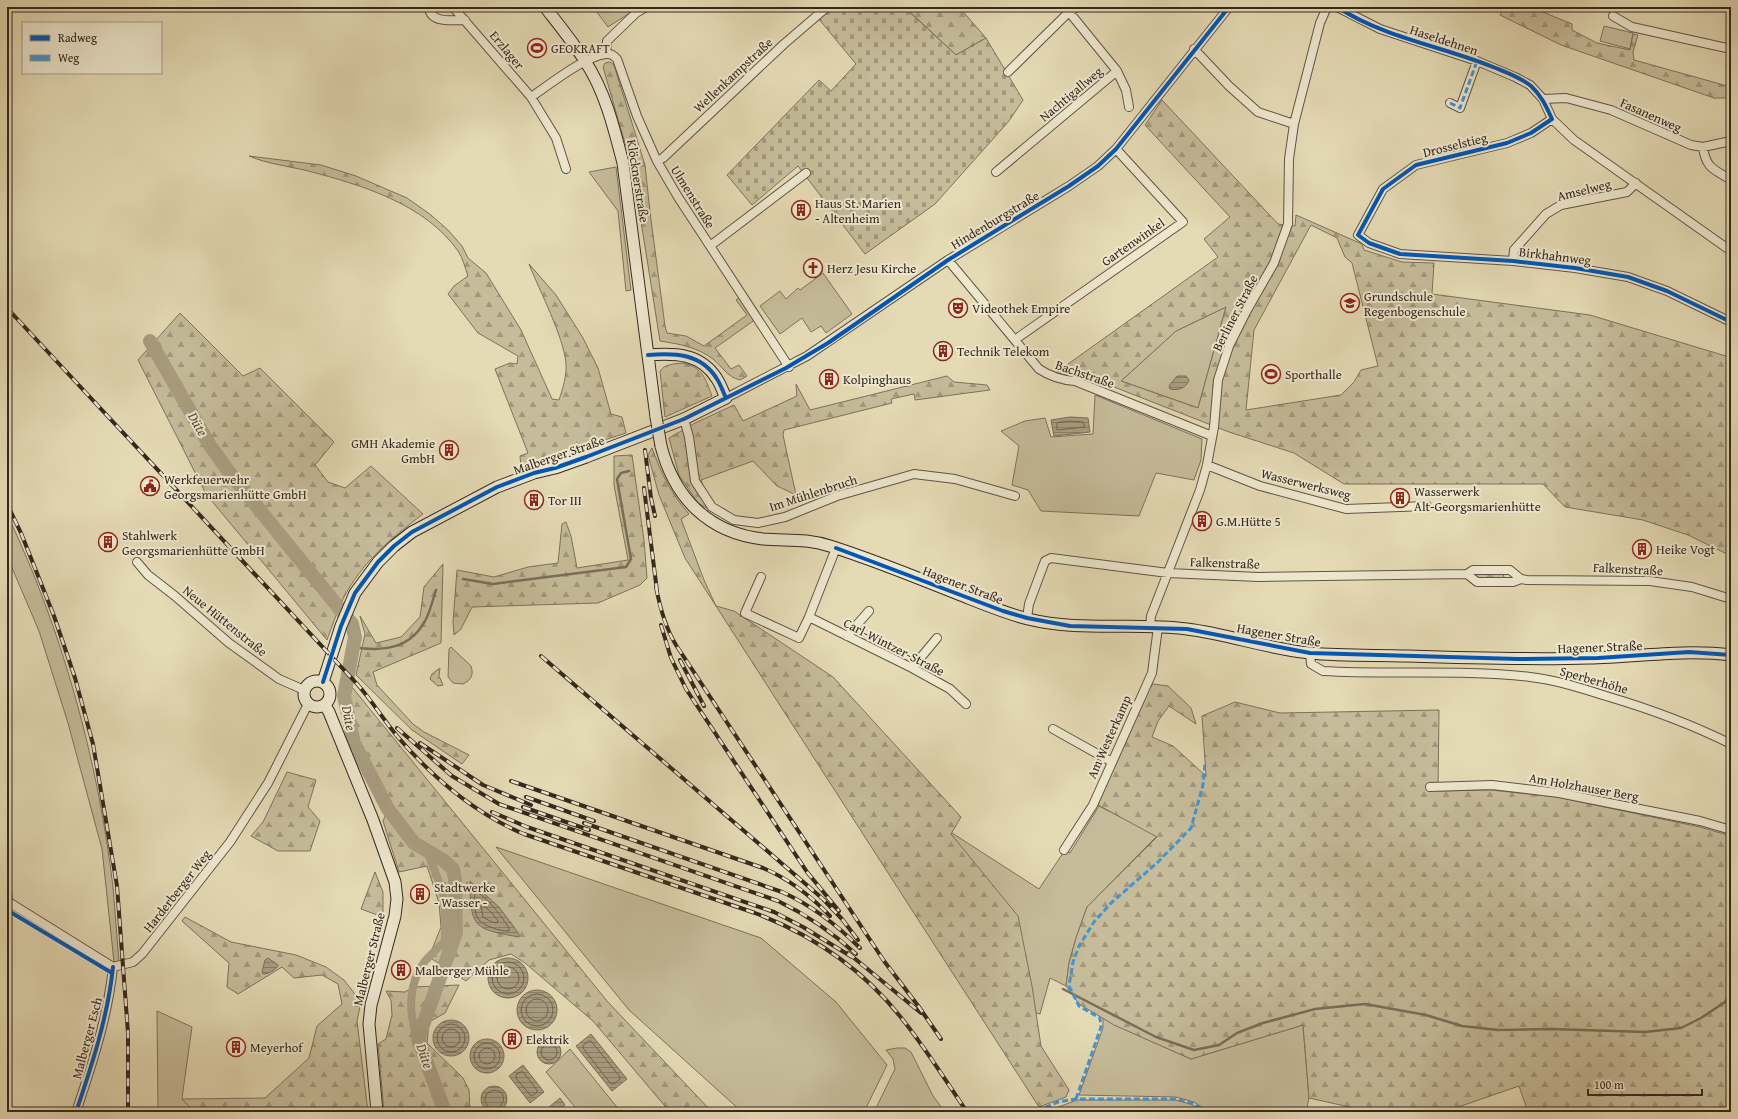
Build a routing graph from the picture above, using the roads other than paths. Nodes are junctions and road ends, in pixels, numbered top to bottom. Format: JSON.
{"nodes":[{"id":1,"x":429,"y":7,"type":"edge"},
{"id":2,"x":453,"y":7,"type":"edge"},
{"id":3,"x":545,"y":7,"type":"edge"},
{"id":4,"x":646,"y":7,"type":"edge"},
{"id":5,"x":827,"y":7,"type":"edge"},
{"id":6,"x":1077,"y":7,"type":"edge"},
{"id":7,"x":1229,"y":7,"type":"edge"},
{"id":8,"x":1327,"y":7,"type":"edge"},
{"id":9,"x":1337,"y":7,"type":"edge"},
{"id":10,"x":1067,"y":10,"type":"edge"},
{"id":11,"x":1613,"y":16,"type":"dead end"},
{"id":12,"x":465,"y":20,"type":"junction"},
{"id":13,"x":1731,"y":49,"type":"edge"},
{"id":14,"x":1194,"y":50,"type":"junction"},
{"id":15,"x":606,"y":54,"type":"junction"},
{"id":16,"x":586,"y":61,"type":"junction"},
{"id":17,"x":1477,"y":61,"type":"junction"},
{"id":18,"x":1117,"y":71,"type":"junction"},
{"id":19,"x":1008,"y":72,"type":"dead end"},
{"id":20,"x":531,"y":97,"type":"junction"},
{"id":21,"x":1543,"y":99,"type":"junction"},
{"id":22,"x":1450,"y":103,"type":"dead end"},
{"id":23,"x":1129,"y":107,"type":"dead end"},
{"id":24,"x":1552,"y":118,"type":"junction"},
{"id":25,"x":1294,"y":124,"type":"junction"},
{"id":26,"x":1731,"y":141,"type":"edge"},
{"id":27,"x":1703,"y":147,"type":"junction"},
{"id":28,"x":1116,"y":149,"type":"junction"},
{"id":29,"x":657,"y":161,"type":"junction"},
{"id":30,"x":566,"y":169,"type":"dead end"},
{"id":31,"x":996,"y":172,"type":"dead end"},
{"id":32,"x":806,"y":173,"type":"dead end"},
{"id":33,"x":1731,"y":180,"type":"edge"},
{"id":34,"x":1636,"y":183,"type":"junction"},
{"id":35,"x":1369,"y":243,"type":"joint"},
{"id":36,"x":710,"y":246,"type":"junction"},
{"id":37,"x":1731,"y":251,"type":"edge"},
{"id":38,"x":948,"y":260,"type":"junction"},
{"id":39,"x":1513,"y":261,"type":"junction"},
{"id":40,"x":1731,"y":322,"type":"edge"},
{"id":41,"x":1016,"y":339,"type":"junction"},
{"id":42,"x":648,"y":355,"type":"junction"},
{"id":43,"x":788,"y":366,"type":"junction"},
{"id":44,"x":726,"y":398,"type":"junction"},
{"id":45,"x":684,"y":419,"type":"junction"},
{"id":46,"x":1212,"y":436,"type":"junction"},
{"id":47,"x":1207,"y":465,"type":"junction"},
{"id":48,"x":1015,"y":496,"type":"dead end"},
{"id":49,"x":1426,"y":506,"type":"dead end"},
{"id":50,"x":836,"y":548,"type":"junction"},
{"id":51,"x":137,"y":562,"type":"dead end"},
{"id":52,"x":1168,"y":573,"type":"junction"},
{"id":53,"x":1467,"y":574,"type":"junction"},
{"id":54,"x":761,"y":576,"type":"dead end"},
{"id":55,"x":1521,"y":579,"type":"junction"},
{"id":56,"x":1731,"y":599,"type":"edge"},
{"id":57,"x":869,"y":611,"type":"dead end"},
{"id":58,"x":809,"y":617,"type":"junction"},
{"id":59,"x":1027,"y":618,"type":"junction"},
{"id":60,"x":1154,"y":627,"type":"junction"},
{"id":61,"x":848,"y":636,"type":"junction"},
{"id":62,"x":937,"y":638,"type":"dead end"},
{"id":63,"x":1310,"y":653,"type":"junction"},
{"id":64,"x":1731,"y":655,"type":"edge"},
{"id":65,"x":912,"y":668,"type":"junction"},
{"id":66,"x":323,"y":682,"type":"junction"},
{"id":67,"x":304,"y":690,"type":"junction"},
{"id":68,"x":308,"y":704,"type":"junction"},
{"id":69,"x":966,"y":704,"type":"dead end"},
{"id":70,"x":325,"y":705,"type":"junction"},
{"id":71,"x":1052,"y":729,"type":"dead end"},
{"id":72,"x":1731,"y":744,"type":"edge"},
{"id":73,"x":1112,"y":762,"type":"junction"},
{"id":74,"x":1430,"y":787,"type":"dead end"},
{"id":75,"x":1731,"y":830,"type":"edge"},
{"id":76,"x":1064,"y":850,"type":"dead end"},
{"id":77,"x":7,"y":891,"type":"edge"},
{"id":78,"x":7,"y":901,"type":"edge"},
{"id":79,"x":113,"y":967,"type":"junction"},
{"id":80,"x":76,"y":1112,"type":"edge"},
{"id":81,"x":377,"y":1112,"type":"edge"}],
"edges":[{"from":1,"to":12,"type":"street"},
{"from":2,"to":12,"type":"street","name":"Erzlager"},
{"from":3,"to":16,"type":"main road","name":"Klöcknerstraße"},
{"from":4,"to":15,"type":"street"},
{"from":5,"to":29,"type":"street","name":"Wellenkampstraße"},
{"from":6,"to":10,"type":"street"},
{"from":7,"to":14,"type":"street","name":"Hindenburgstraße"},
{"from":8,"to":25,"type":"street","name":"Berliner Straße"},
{"from":9,"to":17,"type":"street","name":"Haseldehnen"},
{"from":10,"to":18,"type":"street","name":"Nachtigallweg"},
{"from":10,"to":19,"type":"street"},
{"from":11,"to":13,"type":"street"},
{"from":12,"to":20,"type":"street","name":"Erzlager"},
{"from":14,"to":25,"type":"street"},
{"from":14,"to":28,"type":"street","name":"Hindenburgstraße"},
{"from":15,"to":16,"type":"street"},
{"from":15,"to":29,"type":"street","name":"Ulmenstraße"},
{"from":16,"to":20,"type":"street"},
{"from":16,"to":42,"type":"main road","name":"Klöcknerstraße"},
{"from":17,"to":21,"type":"street","name":"Haseldehnen"},
{"from":17,"to":22,"type":"street"},
{"from":18,"to":23,"type":"street"},
{"from":18,"to":31,"type":"street","name":"Nachtigallweg"},
{"from":20,"to":30,"type":"street","name":"Erzlager"},
{"from":21,"to":24,"type":"street","name":"Haseldehnen"},
{"from":21,"to":27,"type":"street","name":"Fasanenweg"},
{"from":24,"to":34,"type":"street","name":"Haseldehnen"},
{"from":24,"to":35,"type":"street","name":"Drosselstieg"},
{"from":25,"to":46,"type":"street","name":"Berliner Straße"},
{"from":26,"to":27,"type":"street"},
{"from":27,"to":33,"type":"street"},
{"from":28,"to":38,"type":"street","name":"Hindenburgstraße"},
{"from":28,"to":41,"type":"street","name":"Gartenwinkel"},
{"from":29,"to":36,"type":"street","name":"Ulmenstraße"},
{"from":32,"to":36,"type":"street"},
{"from":34,"to":37,"type":"street","name":"Haseldehnen"},
{"from":34,"to":39,"type":"street","name":"Amselweg"},
{"from":35,"to":39,"type":"street","name":"Birkhahnweg"},
{"from":36,"to":43,"type":"street","name":"Ulmenstraße"},
{"from":38,"to":41,"type":"street","name":"Bachstraße"},
{"from":38,"to":43,"type":"street","name":"Hindenburgstraße"},
{"from":39,"to":40,"type":"street","name":"Birkhahnweg"},
{"from":41,"to":46,"type":"street","name":"Bachstraße"},
{"from":42,"to":44,"type":"main road"},
{"from":42,"to":50,"type":"main road","name":"Hagener Straße","bridge":true},
{"from":43,"to":44,"type":"street","name":"Hindenburgstraße"},
{"from":44,"to":45,"type":"main road","name":"Malberger Straße"},
{"from":45,"to":48,"type":"street","name":"Im Mühlenbruch"},
{"from":45,"to":66,"type":"main road","name":"Malberger Straße"},
{"from":46,"to":47,"type":"street","name":"Berliner Straße"},
{"from":47,"to":49,"type":"street","name":"Wasserwerksweg"},
{"from":47,"to":52,"type":"street","name":"Berliner Straße"},
{"from":50,"to":58,"type":"street"},
{"from":50,"to":59,"type":"main road","name":"Hagener Straße"},
{"from":51,"to":67,"type":"street","name":"Neue Hüttenstraße"},
{"from":52,"to":53,"type":"street","name":"Falkenstraße"},
{"from":52,"to":59,"type":"street","name":"Falkenstraße"},
{"from":52,"to":60,"type":"street","name":"Berliner Straße"},
{"from":53,"to":55,"type":"street","name":"Falkenstraße"},
{"from":53,"to":55,"type":"street","name":"Falkenstraße"},
{"from":54,"to":58,"type":"street"},
{"from":55,"to":56,"type":"street","name":"Falkenstraße"},
{"from":57,"to":61,"type":"street"},
{"from":58,"to":61,"type":"street","name":"Carl-Wintzer-Straße"},
{"from":59,"to":60,"type":"main road","name":"Hagener Straße"},
{"from":60,"to":63,"type":"main road","name":"Hagener Straße"},
{"from":60,"to":73,"type":"street","name":"Am Westerkamp"},
{"from":61,"to":65,"type":"street","name":"Carl-Wintzer-Straße"},
{"from":62,"to":65,"type":"street"},
{"from":63,"to":64,"type":"main road","name":"Hagener Straße"},
{"from":63,"to":72,"type":"street","name":"Sperberhöhe"},
{"from":65,"to":69,"type":"street","name":"Carl-Wintzer-Straße"},
{"from":66,"to":67,"type":"main road"},
{"from":66,"to":70,"type":"main road"},
{"from":67,"to":68,"type":"main road"},
{"from":68,"to":70,"type":"main road"},
{"from":68,"to":79,"type":"street","name":"Harderberger Weg"},
{"from":70,"to":81,"type":"main road","name":"Malberger Straße"},
{"from":71,"to":73,"type":"street"},
{"from":73,"to":76,"type":"street","name":"Am Westerkamp"},
{"from":74,"to":75,"type":"street","name":"Am Holzhauser Berg"},
{"from":77,"to":78,"type":"street"},
{"from":78,"to":79,"type":"street"},
{"from":79,"to":80,"type":"street","name":"Malberger Esch"}]}
